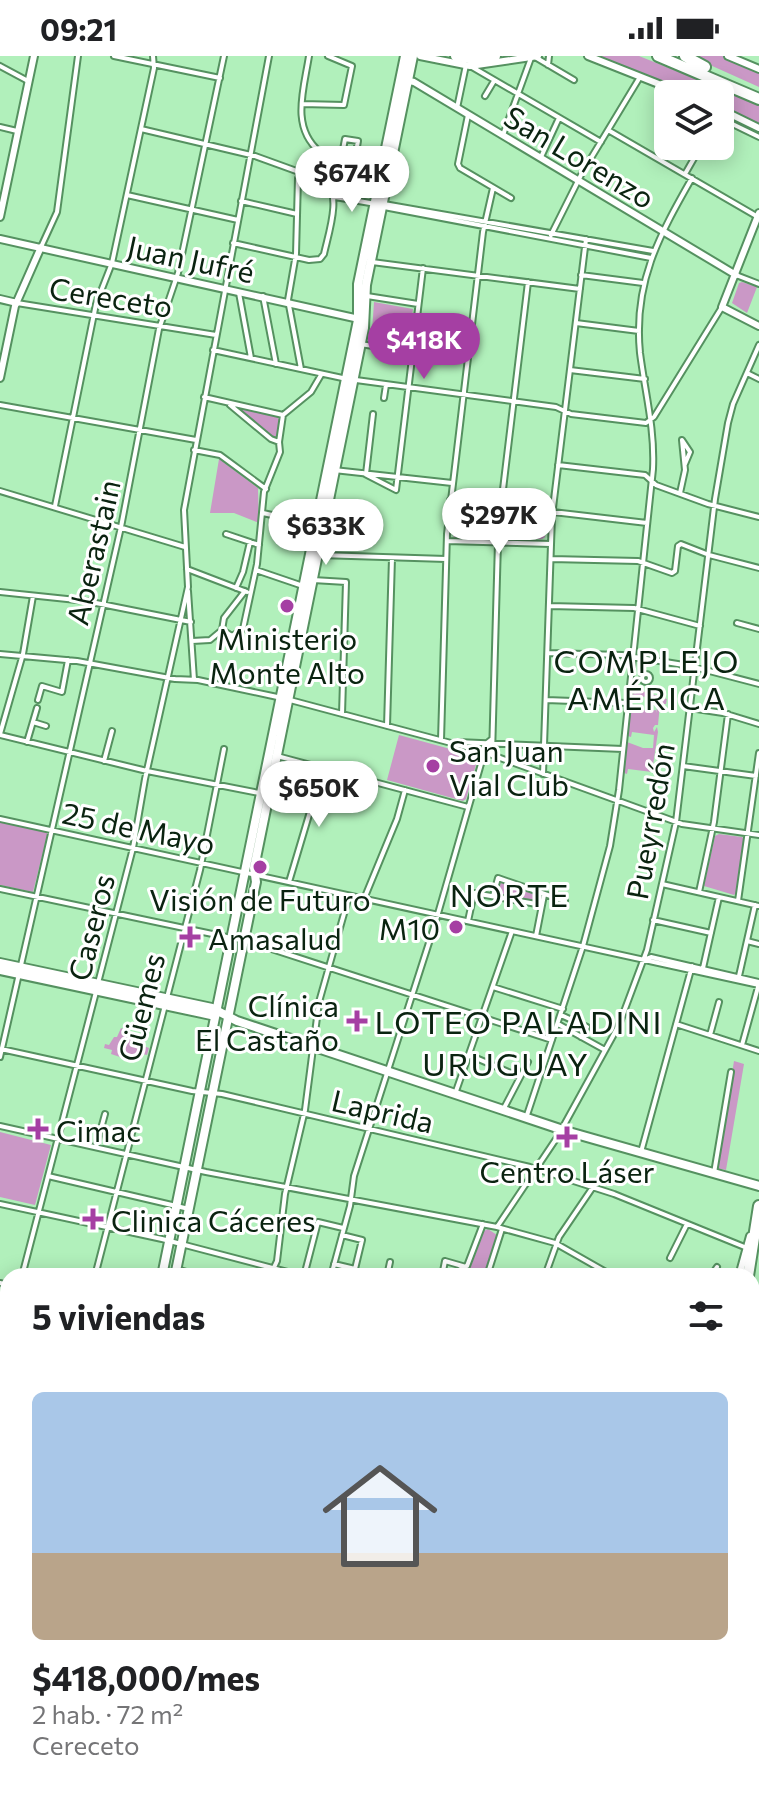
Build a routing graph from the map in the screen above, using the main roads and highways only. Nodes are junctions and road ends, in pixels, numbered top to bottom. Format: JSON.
{"nodes":[{"id":1,"x":405,"y":56,"type":"edge"},
{"id":2,"x":456,"y":56,"type":"edge"},
{"id":3,"x":508,"y":56,"type":"edge"},
{"id":4,"x":652,"y":56,"type":"edge"},
{"id":5,"x":658,"y":56,"type":"edge"},
{"id":6,"x":681,"y":59,"type":"edge"},
{"id":7,"x":412,"y":60,"type":"edge"},
{"id":8,"x":482,"y":65,"type":"edge"},
{"id":9,"x":404,"y":79,"type":"junction"},
{"id":10,"x":759,"y":91,"type":"edge"},
{"id":11,"x":759,"y":99,"type":"edge"},
{"id":12,"x":366,"y":264,"type":"junction"},
{"id":13,"x":357,"y":344,"type":"junction"},
{"id":14,"x":265,"y":795,"type":"junction"},
{"id":15,"x":0,"y":963,"type":"edge"},
{"id":16,"x":0,"y":970,"type":"edge"},
{"id":17,"x":20,"y":971,"type":"junction"},
{"id":18,"x":216,"y":1013,"type":"junction"},
{"id":19,"x":228,"y":1018,"type":"junction"},
{"id":20,"x":759,"y":1186,"type":"edge"},
{"id":21,"x":759,"y":1206,"type":"edge"},
{"id":22,"x":164,"y":1268,"type":"edge"},
{"id":23,"x":177,"y":1268,"type":"edge"},
{"id":24,"x":749,"y":1268,"type":"edge"}],
"edges":[{"from":1,"to":9,"type":"main road"},
{"from":2,"to":8,"type":"highway"},
{"from":3,"to":8,"type":"highway"},
{"from":4,"to":6,"type":"highway"},
{"from":5,"to":6,"type":"highway"},
{"from":6,"to":10,"type":"highway"},
{"from":6,"to":11,"type":"highway"},
{"from":7,"to":9,"type":"main road"},
{"from":9,"to":12,"type":"main road"},
{"from":12,"to":13,"type":"main road"},
{"from":12,"to":13,"type":"main road"},
{"from":13,"to":14,"type":"main road"},
{"from":14,"to":18,"type":"main road"},
{"from":14,"to":19,"type":"main road"},
{"from":15,"to":17,"type":"main road"},
{"from":16,"to":17,"type":"main road"},
{"from":17,"to":18,"type":"main road"},
{"from":18,"to":19,"type":"main road"},
{"from":18,"to":22,"type":"main road"},
{"from":19,"to":20,"type":"main road"},
{"from":19,"to":23,"type":"main road"},
{"from":21,"to":24,"type":"highway"}]}
